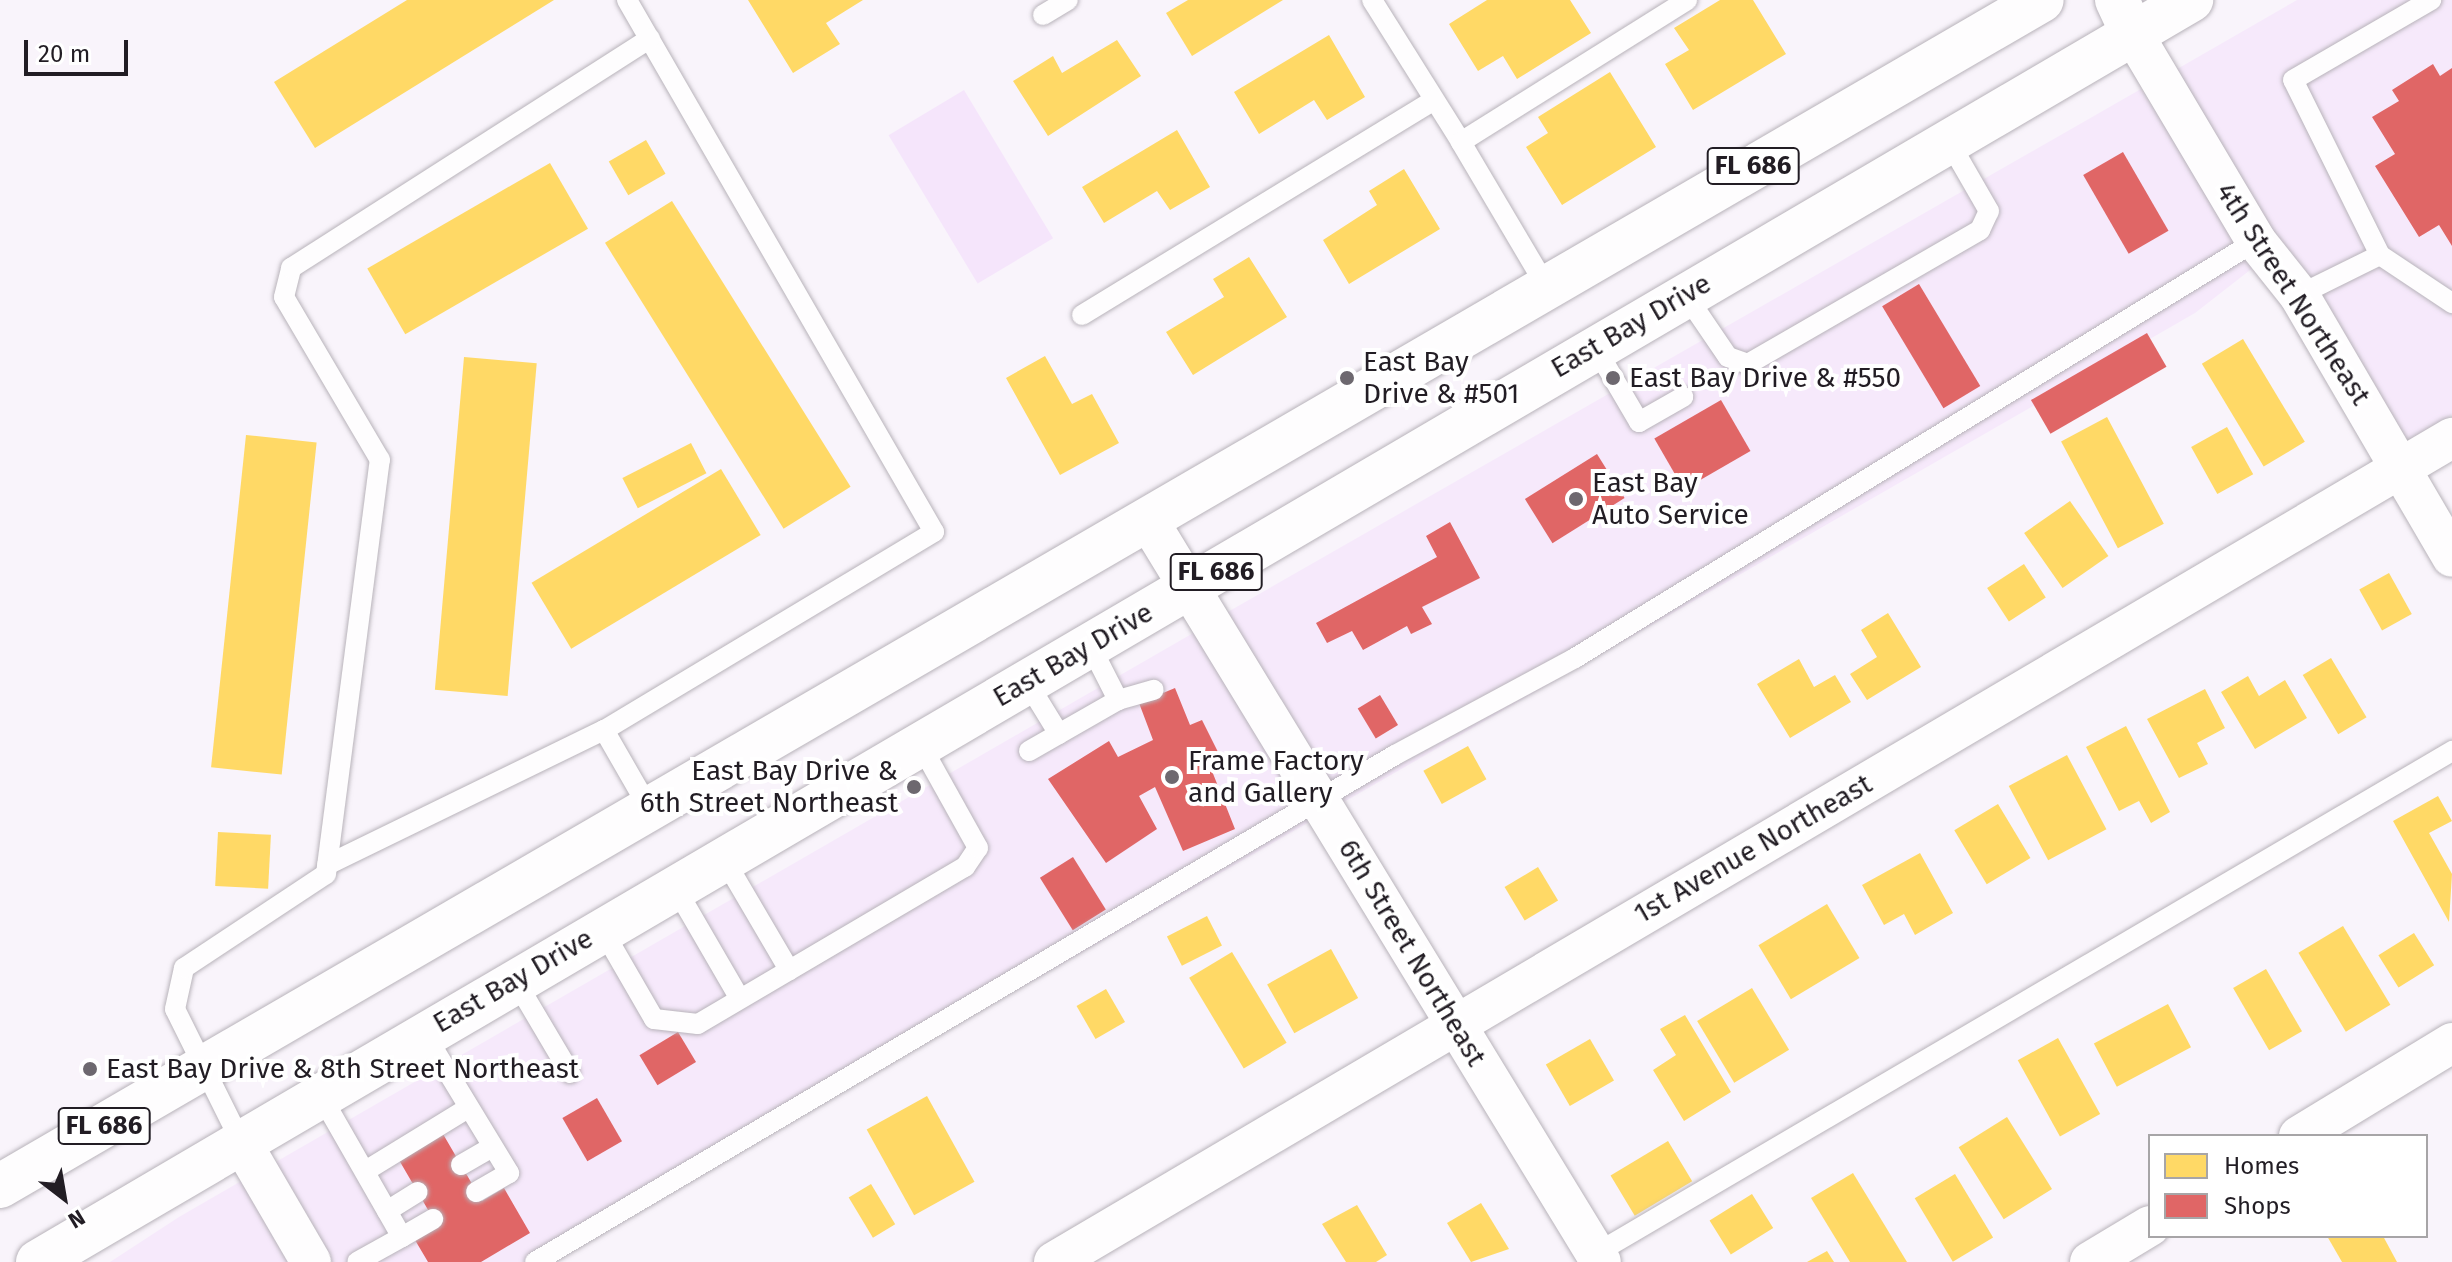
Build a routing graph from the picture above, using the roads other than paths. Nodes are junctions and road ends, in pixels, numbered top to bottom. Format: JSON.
{"nodes":[{"id":1,"x":627,"y":0,"type":"edge"},
{"id":2,"x":1068,"y":0,"type":"edge"},
{"id":3,"x":1372,"y":0,"type":"edge"},
{"id":4,"x":1687,"y":0,"type":"edge"},
{"id":5,"x":2042,"y":0,"type":"edge"},
{"id":6,"x":2191,"y":0,"type":"edge"},
{"id":7,"x":2431,"y":0,"type":"edge"},
{"id":8,"x":1043,"y":15,"type":"dead end"},
{"id":9,"x":2124,"y":16,"type":"edge"},
{"id":10,"x":650,"y":38,"type":"junction"},
{"id":11,"x":1434,"y":100,"type":"junction"},
{"id":12,"x":1948,"y":140,"type":"junction"},
{"id":13,"x":1461,"y":142,"type":"junction"},
{"id":14,"x":2256,"y":241,"type":"junction"},
{"id":15,"x":2380,"y":255,"type":"junction"},
{"id":16,"x":1546,"y":286,"type":"junction"},
{"id":17,"x":1685,"y":294,"type":"junction"},
{"id":18,"x":2299,"y":295,"type":"junction"},
{"id":19,"x":2452,"y":303,"type":"edge"},
{"id":20,"x":1082,"y":315,"type":"dead end"},
{"id":21,"x":1595,"y":347,"type":"junction"},
{"id":22,"x":1683,"y":397,"type":"dead end"},
{"id":23,"x":2452,"y":438,"type":"edge"},
{"id":24,"x":2404,"y":467,"type":"junction"},
{"id":25,"x":1148,"y":520,"type":"junction"},
{"id":26,"x":2452,"y":557,"type":"edge"},
{"id":27,"x":1190,"y":587,"type":"junction"},
{"id":28,"x":1090,"y":645,"type":"junction"},
{"id":29,"x":1027,"y":682,"type":"junction"},
{"id":30,"x":1154,"y":690,"type":"dead end"},
{"id":31,"x":1118,"y":700,"type":"junction"},
{"id":32,"x":604,"y":730,"type":"junction"},
{"id":33,"x":1059,"y":734,"type":"junction"},
{"id":34,"x":920,"y":744,"type":"junction"},
{"id":35,"x":1029,"y":751,"type":"dead end"},
{"id":36,"x":2452,"y":751,"type":"edge"},
{"id":37,"x":1319,"y":801,"type":"junction"},
{"id":38,"x":650,"y":810,"type":"junction"},
{"id":39,"x":724,"y":859,"type":"junction"},
{"id":40,"x":327,"y":865,"type":"junction"},
{"id":41,"x":675,"y":887,"type":"junction"},
{"id":42,"x":602,"y":929,"type":"junction"},
{"id":43,"x":789,"y":970,"type":"junction"},
{"id":44,"x":515,"y":980,"type":"junction"},
{"id":45,"x":740,"y":999,"type":"junction"},
{"id":46,"x":1455,"y":1024,"type":"junction"},
{"id":47,"x":424,"y":1033,"type":"junction"},
{"id":48,"x":2452,"y":1043,"type":"edge"},
{"id":49,"x":208,"y":1066,"type":"junction"},
{"id":50,"x":570,"y":1073,"type":"dead end"},
{"id":51,"x":320,"y":1094,"type":"junction"},
{"id":52,"x":468,"y":1108,"type":"junction"},
{"id":53,"x":2302,"y":1134,"type":"edge"},
{"id":54,"x":240,"y":1140,"type":"junction"},
{"id":55,"x":492,"y":1147,"type":"junction"},
{"id":56,"x":461,"y":1165,"type":"dead end"},
{"id":57,"x":367,"y":1170,"type":"junction"},
{"id":58,"x":0,"y":1186,"type":"edge"},
{"id":59,"x":417,"y":1192,"type":"dead end"},
{"id":60,"x":476,"y":1192,"type":"dead end"},
{"id":61,"x":387,"y":1211,"type":"junction"},
{"id":62,"x":433,"y":1219,"type":"dead end"},
{"id":63,"x":2148,"y":1227,"type":"edge"},
{"id":64,"x":402,"y":1237,"type":"junction"},
{"id":65,"x":1593,"y":1259,"type":"edge"},
{"id":66,"x":38,"y":1262,"type":"edge"},
{"id":67,"x":311,"y":1262,"type":"edge"},
{"id":68,"x":357,"y":1262,"type":"edge"},
{"id":69,"x":535,"y":1262,"type":"edge"},
{"id":70,"x":1054,"y":1262,"type":"edge"},
{"id":71,"x":2090,"y":1262,"type":"edge"}],
"edges":[{"from":1,"to":10,"type":"lane"},
{"from":2,"to":8,"type":"lane"},
{"from":3,"to":11,"type":"lane"},
{"from":4,"to":13,"type":"lane"},
{"from":5,"to":16,"type":"main road","number":"FL 686"},
{"from":6,"to":9,"type":"main road","name":"East Bay Drive","number":"FL 686"},
{"from":7,"to":15,"type":"lane"},
{"from":9,"to":12,"type":"main road","name":"East Bay Drive","number":"FL 686"},
{"from":9,"to":14,"type":"street","name":"4th Street Northeast"},
{"from":10,"to":32,"type":"lane"},
{"from":10,"to":40,"type":"lane"},
{"from":11,"to":13,"type":"lane"},
{"from":11,"to":20,"type":"lane"},
{"from":12,"to":17,"type":"main road","name":"East Bay Drive","number":"FL 686"},
{"from":12,"to":17,"type":"lane"},
{"from":13,"to":16,"type":"lane"},
{"from":14,"to":18,"type":"street","name":"4th Street Northeast"},
{"from":14,"to":37,"type":"lane"},
{"from":15,"to":18,"type":"lane"},
{"from":15,"to":19,"type":"lane"},
{"from":16,"to":25,"type":"main road","number":"FL 686"},
{"from":17,"to":21,"type":"main road","name":"East Bay Drive","number":"FL 686"},
{"from":18,"to":24,"type":"street","name":"4th Street Northeast"},
{"from":21,"to":22,"type":"lane"},
{"from":21,"to":27,"type":"main road","name":"East Bay Drive","number":"FL 686"},
{"from":23,"to":24,"type":"street","name":"1st Avenue Northeast"},
{"from":24,"to":26,"type":"street","name":"4th Street Northeast"},
{"from":24,"to":46,"type":"street","name":"1st Avenue Northeast"},
{"from":25,"to":27,"type":"street","name":"6th Street Northeast"},
{"from":25,"to":38,"type":"main road","number":"FL 686"},
{"from":27,"to":28,"type":"main road","name":"East Bay Drive","number":"FL 686"},
{"from":27,"to":37,"type":"street","name":"6th Street Northeast"},
{"from":28,"to":29,"type":"main road","name":"East Bay Drive","number":"FL 686"},
{"from":28,"to":31,"type":"lane"},
{"from":29,"to":33,"type":"lane"},
{"from":29,"to":34,"type":"main road","name":"East Bay Drive","number":"FL 686"},
{"from":30,"to":31,"type":"lane"},
{"from":31,"to":33,"type":"lane"},
{"from":32,"to":38,"type":"lane"},
{"from":32,"to":40,"type":"lane"},
{"from":33,"to":35,"type":"lane"},
{"from":34,"to":39,"type":"main road","name":"East Bay Drive","number":"FL 686"},
{"from":34,"to":43,"type":"lane"},
{"from":36,"to":65,"type":"lane"},
{"from":37,"to":46,"type":"street","name":"6th Street Northeast"},
{"from":37,"to":69,"type":"lane"},
{"from":38,"to":49,"type":"main road","number":"FL 686"},
{"from":39,"to":41,"type":"main road","name":"East Bay Drive","number":"FL 686"},
{"from":39,"to":43,"type":"lane"},
{"from":40,"to":49,"type":"lane"},
{"from":41,"to":42,"type":"main road","name":"East Bay Drive","number":"FL 686"},
{"from":41,"to":45,"type":"lane"},
{"from":42,"to":44,"type":"main road","name":"East Bay Drive","number":"FL 686"},
{"from":42,"to":45,"type":"lane"},
{"from":43,"to":45,"type":"lane"},
{"from":44,"to":47,"type":"main road","name":"East Bay Drive","number":"FL 686"},
{"from":44,"to":50,"type":"lane"},
{"from":46,"to":65,"type":"street","name":"6th Street Northeast"},
{"from":46,"to":70,"type":"street","name":"1st Avenue Northeast"},
{"from":47,"to":51,"type":"main road","name":"East Bay Drive","number":"FL 686"},
{"from":47,"to":52,"type":"lane"},
{"from":48,"to":53,"type":"street"},
{"from":49,"to":54,"type":"lane"},
{"from":49,"to":58,"type":"main road","number":"FL 686"},
{"from":51,"to":54,"type":"main road","name":"East Bay Drive","number":"FL 686"},
{"from":51,"to":57,"type":"lane"},
{"from":52,"to":55,"type":"lane"},
{"from":52,"to":57,"type":"lane"},
{"from":54,"to":66,"type":"main road","name":"East Bay Drive","number":"FL 686"},
{"from":54,"to":67,"type":"street"},
{"from":55,"to":56,"type":"lane"},
{"from":55,"to":60,"type":"lane"},
{"from":57,"to":61,"type":"lane"},
{"from":59,"to":61,"type":"lane"},
{"from":61,"to":64,"type":"lane"},
{"from":62,"to":64,"type":"lane"},
{"from":63,"to":71,"type":"street"},
{"from":64,"to":68,"type":"lane"}]}
